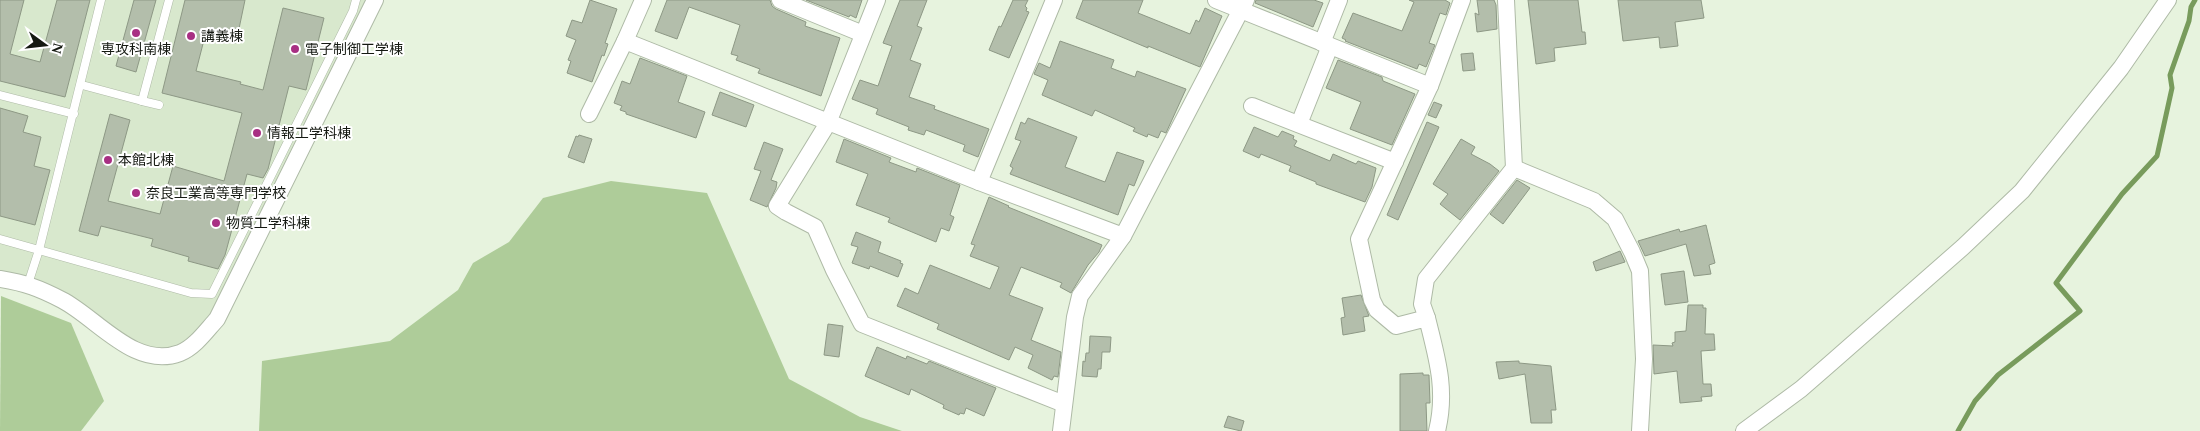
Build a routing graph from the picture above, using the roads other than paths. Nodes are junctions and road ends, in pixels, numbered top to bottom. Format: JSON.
{"nodes":[{"id":1,"x":101,"y":0,"type":"edge"},
{"id":2,"x":169,"y":0,"type":"edge"},
{"id":3,"x":356,"y":0,"type":"edge"},
{"id":4,"x":375,"y":0,"type":"edge"},
{"id":5,"x":643,"y":0,"type":"edge"},
{"id":6,"x":780,"y":0,"type":"edge"},
{"id":7,"x":877,"y":0,"type":"edge"},
{"id":8,"x":1054,"y":0,"type":"edge"},
{"id":9,"x":1216,"y":0,"type":"edge"},
{"id":10,"x":1339,"y":0,"type":"edge"},
{"id":11,"x":1462,"y":0,"type":"edge"},
{"id":12,"x":1506,"y":0,"type":"edge"},
{"id":13,"x":2168,"y":0,"type":"edge"},
{"id":14,"x":1244,"y":5,"type":"edge"},
{"id":15,"x":863,"y":34,"type":"junction"},
{"id":16,"x":625,"y":41,"type":"junction"},
{"id":17,"x":1326,"y":45,"type":"junction"},
{"id":18,"x":82,"y":85,"type":"junction"},
{"id":19,"x":1430,"y":86,"type":"junction"},
{"id":20,"x":0,"y":95,"type":"edge"},
{"id":21,"x":142,"y":101,"type":"junction"},
{"id":22,"x":159,"y":105,"type":"dead end"},
{"id":23,"x":1252,"y":106,"type":"dead end"},
{"id":24,"x":74,"y":114,"type":"junction"},
{"id":25,"x":588,"y":114,"type":"dead end"},
{"id":26,"x":828,"y":122,"type":"junction"},
{"id":27,"x":1299,"y":124,"type":"junction"},
{"id":28,"x":1395,"y":162,"type":"junction"},
{"id":29,"x":1514,"y":168,"type":"junction"},
{"id":30,"x":980,"y":182,"type":"junction"},
{"id":31,"x":1124,"y":236,"type":"junction"},
{"id":32,"x":0,"y":239,"type":"edge"},
{"id":33,"x":39,"y":250,"type":"junction"},
{"id":34,"x":0,"y":279,"type":"edge"},
{"id":35,"x":28,"y":284,"type":"junction"},
{"id":36,"x":1427,"y":318,"type":"junction"},
{"id":37,"x":1064,"y":404,"type":"junction"},
{"id":38,"x":1061,"y":431,"type":"edge"},
{"id":39,"x":1437,"y":431,"type":"edge"},
{"id":40,"x":1635,"y":431,"type":"edge"},
{"id":41,"x":1744,"y":431,"type":"edge"}],
"edges":[{"from":1,"to":18,"type":"lane"},
{"from":2,"to":21,"type":"lane"},
{"from":3,"to":33,"type":"lane"},
{"from":4,"to":35,"type":"street"},
{"from":5,"to":16,"type":"street"},
{"from":6,"to":15,"type":"street"},
{"from":7,"to":15,"type":"street"},
{"from":8,"to":30,"type":"street"},
{"from":9,"to":14,"type":"street"},
{"from":10,"to":17,"type":"street"},
{"from":11,"to":19,"type":"street"},
{"from":12,"to":29,"type":"street"},
{"from":13,"to":41,"type":"street"},
{"from":14,"to":17,"type":"street"},
{"from":14,"to":31,"type":"street"},
{"from":15,"to":26,"type":"street"},
{"from":16,"to":25,"type":"street"},
{"from":16,"to":26,"type":"street"},
{"from":17,"to":19,"type":"street"},
{"from":17,"to":27,"type":"street"},
{"from":18,"to":21,"type":"lane"},
{"from":18,"to":24,"type":"lane"},
{"from":19,"to":28,"type":"street"},
{"from":20,"to":24,"type":"lane"},
{"from":21,"to":22,"type":"lane"},
{"from":23,"to":27,"type":"street"},
{"from":24,"to":33,"type":"lane"},
{"from":26,"to":30,"type":"street"},
{"from":26,"to":37,"type":"street"},
{"from":27,"to":28,"type":"street"},
{"from":28,"to":36,"type":"street"},
{"from":29,"to":36,"type":"street"},
{"from":29,"to":40,"type":"street"},
{"from":30,"to":31,"type":"street"},
{"from":31,"to":37,"type":"street"},
{"from":32,"to":33,"type":"lane"},
{"from":33,"to":35,"type":"lane"},
{"from":34,"to":35,"type":"street"},
{"from":36,"to":39,"type":"street"},
{"from":37,"to":38,"type":"street"}]}
